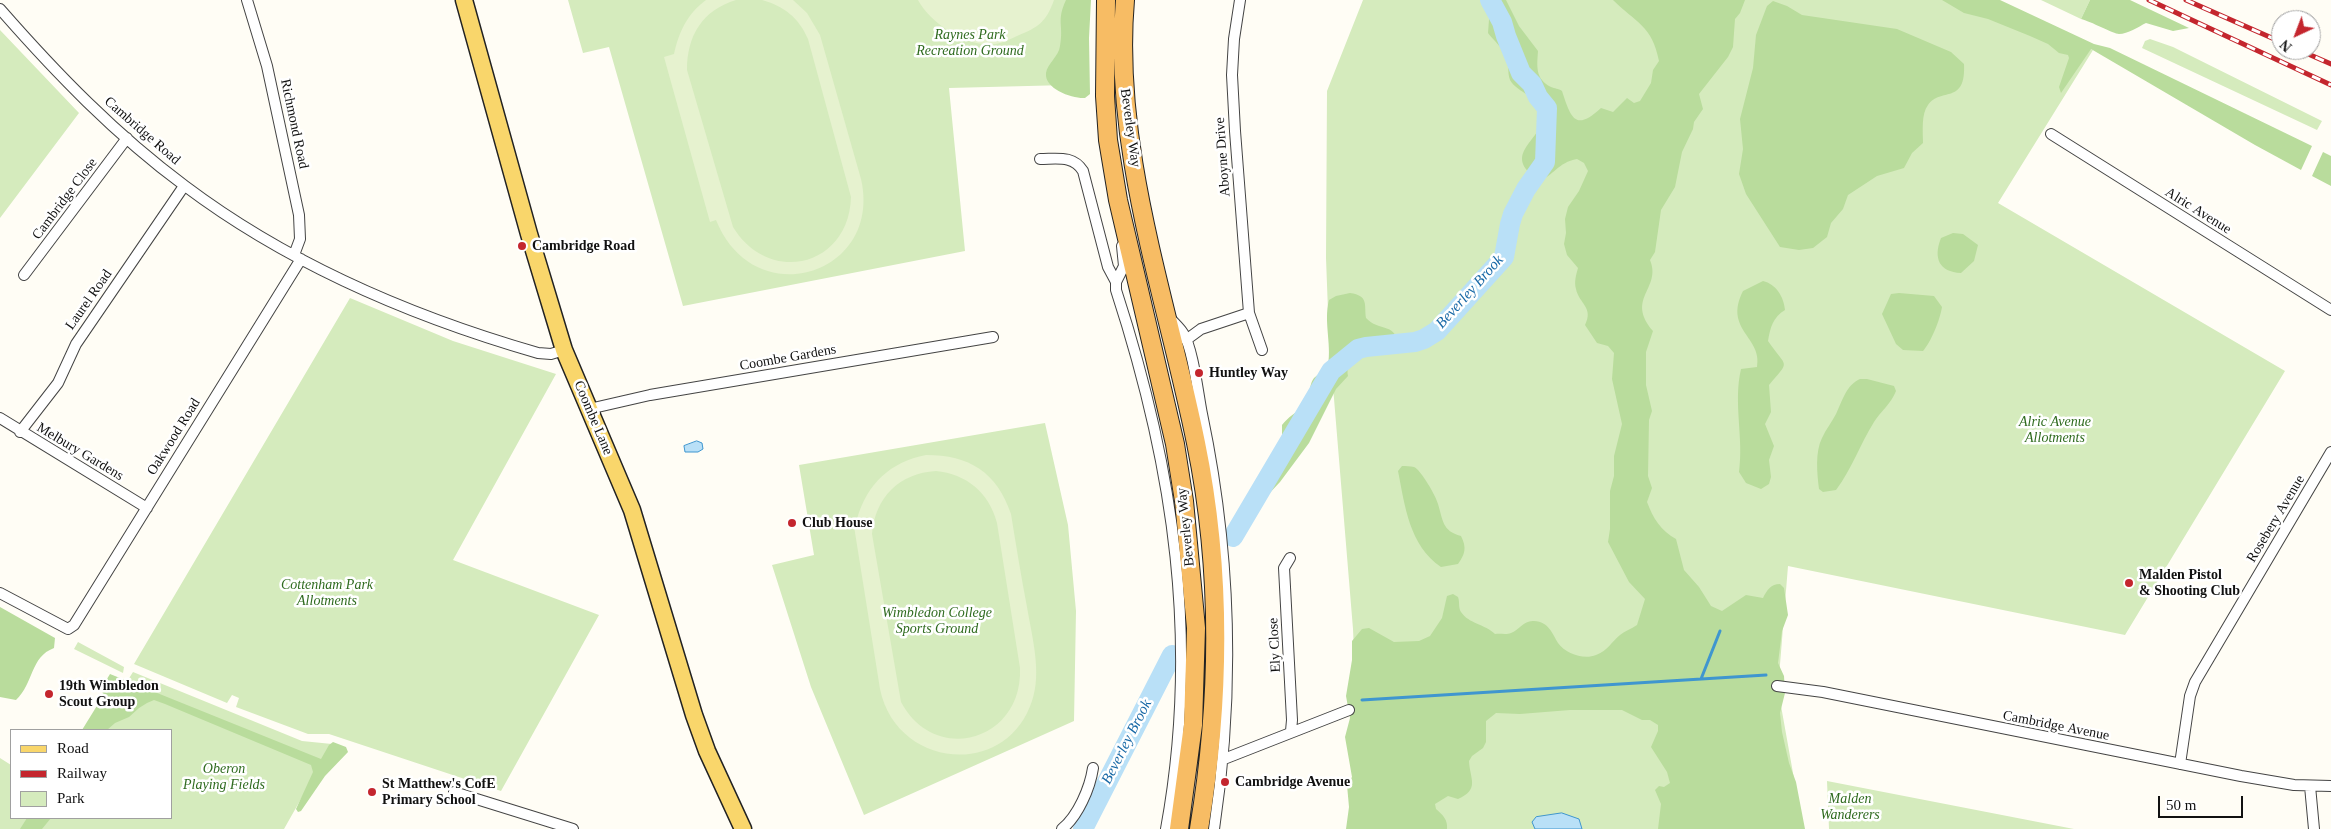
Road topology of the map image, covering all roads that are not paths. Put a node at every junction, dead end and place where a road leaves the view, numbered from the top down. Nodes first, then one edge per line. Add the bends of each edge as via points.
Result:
1 (247, 0) edge
2 (464, 0) edge
3 (1106, 0) edge
4 (1125, 0) edge
5 (1240, 0) edge
6 (0, 8) edge
7 (2051, 134) dead end
8 (127, 138) junction
9 (1040, 159) dead end
10 (184, 186) junction
11 (1124, 230) junction
12 (297, 257) junction
13 (24, 275) dead end
14 (1116, 282) junction
15 (2331, 310) edge
16 (1249, 313) junction
17 (1166, 314) junction
18 (993, 337) dead end
19 (1186, 340) junction
20 (564, 350) junction
21 (1262, 350) dead end
22 (589, 409) junction
23 (0, 418) edge
24 (20, 432) junction
25 (2331, 452) edge
26 (147, 508) junction
27 (1290, 558) dead end
28 (0, 592) edge
29 (1777, 686) dead end
30 (1349, 710) dead end
31 (1291, 731) junction
32 (1224, 758) junction
33 (2180, 764) junction
34 (1093, 768) dead end
35 (2310, 786) junction
36 (2331, 786) edge
37 (454, 792) dead end
38 (572, 829) edge
39 (743, 829) edge
40 (1062, 829) edge
41 (1166, 829) edge
42 (1179, 829) edge
43 (1200, 829) edge
44 (1214, 829) edge
45 (2314, 829) edge

1 - 12 street, Richmond Road via 267,66 299,215
2 - 20 main road, Coombe Lane
3 - 11 highway, Beverley Way via 1108,140
4 - 17 highway, Beverley Way via 1123,58 1126,106
5 - 16 street, Aboyne Drive via 1232,76
6 - 8 street, Cambridge Road via 74,89
7 - 15 street, Alric Avenue
8 - 10 street, Cambridge Road
8 - 13 street, Cambridge Close
9 - 14 street, Beverley Way via 1072,160 1083,171 1108,267
10 - 12 street, Cambridge Road
10 - 24 street, Laurel Road via 76,344 58,383
11 - 14 street, Beverley Way via 1124,266
11 - 42 highway, Beverley Way via 1175,444 1196,628 1193,725
12 - 20 street, Cambridge Road via 391,303 460,328 538,354
12 - 26 street, Oakwood Road
14 - 41 street, Beverley Way via 1150,402 1174,532 1181,691
16 - 19 street via 1201,329
16 - 21 street, Aboyne Drive
17 - 19 street
17 - 43 highway, Beverley Way via 1196,443 1206,498 1213,569 1216,637 1213,715
18 - 22 street, Coombe Gardens via 650,394
19 - 32 street via 1214,472 1227,582 1228,685
20 - 22 main road, Coombe Lane
22 - 39 main road, Coombe Lane via 632,510 681,676 707,751
23 - 24 street, Melbury Gardens
24 - 26 street, Melbury Gardens
25 - 33 street, Rosebery Avenue via 2194,682
26 - 28 street, Oakwood Road via 70,629
27 - 31 street, Ely Close via 1284,568
29 - 33 street, Cambridge Avenue via 1822,692
30 - 31 street
31 - 32 street
32 - 44 street
33 - 35 street, Cambridge Avenue
34 - 40 street via 1091,781
35 - 36 street, Cambridge Avenue
35 - 45 street
37 - 38 street

